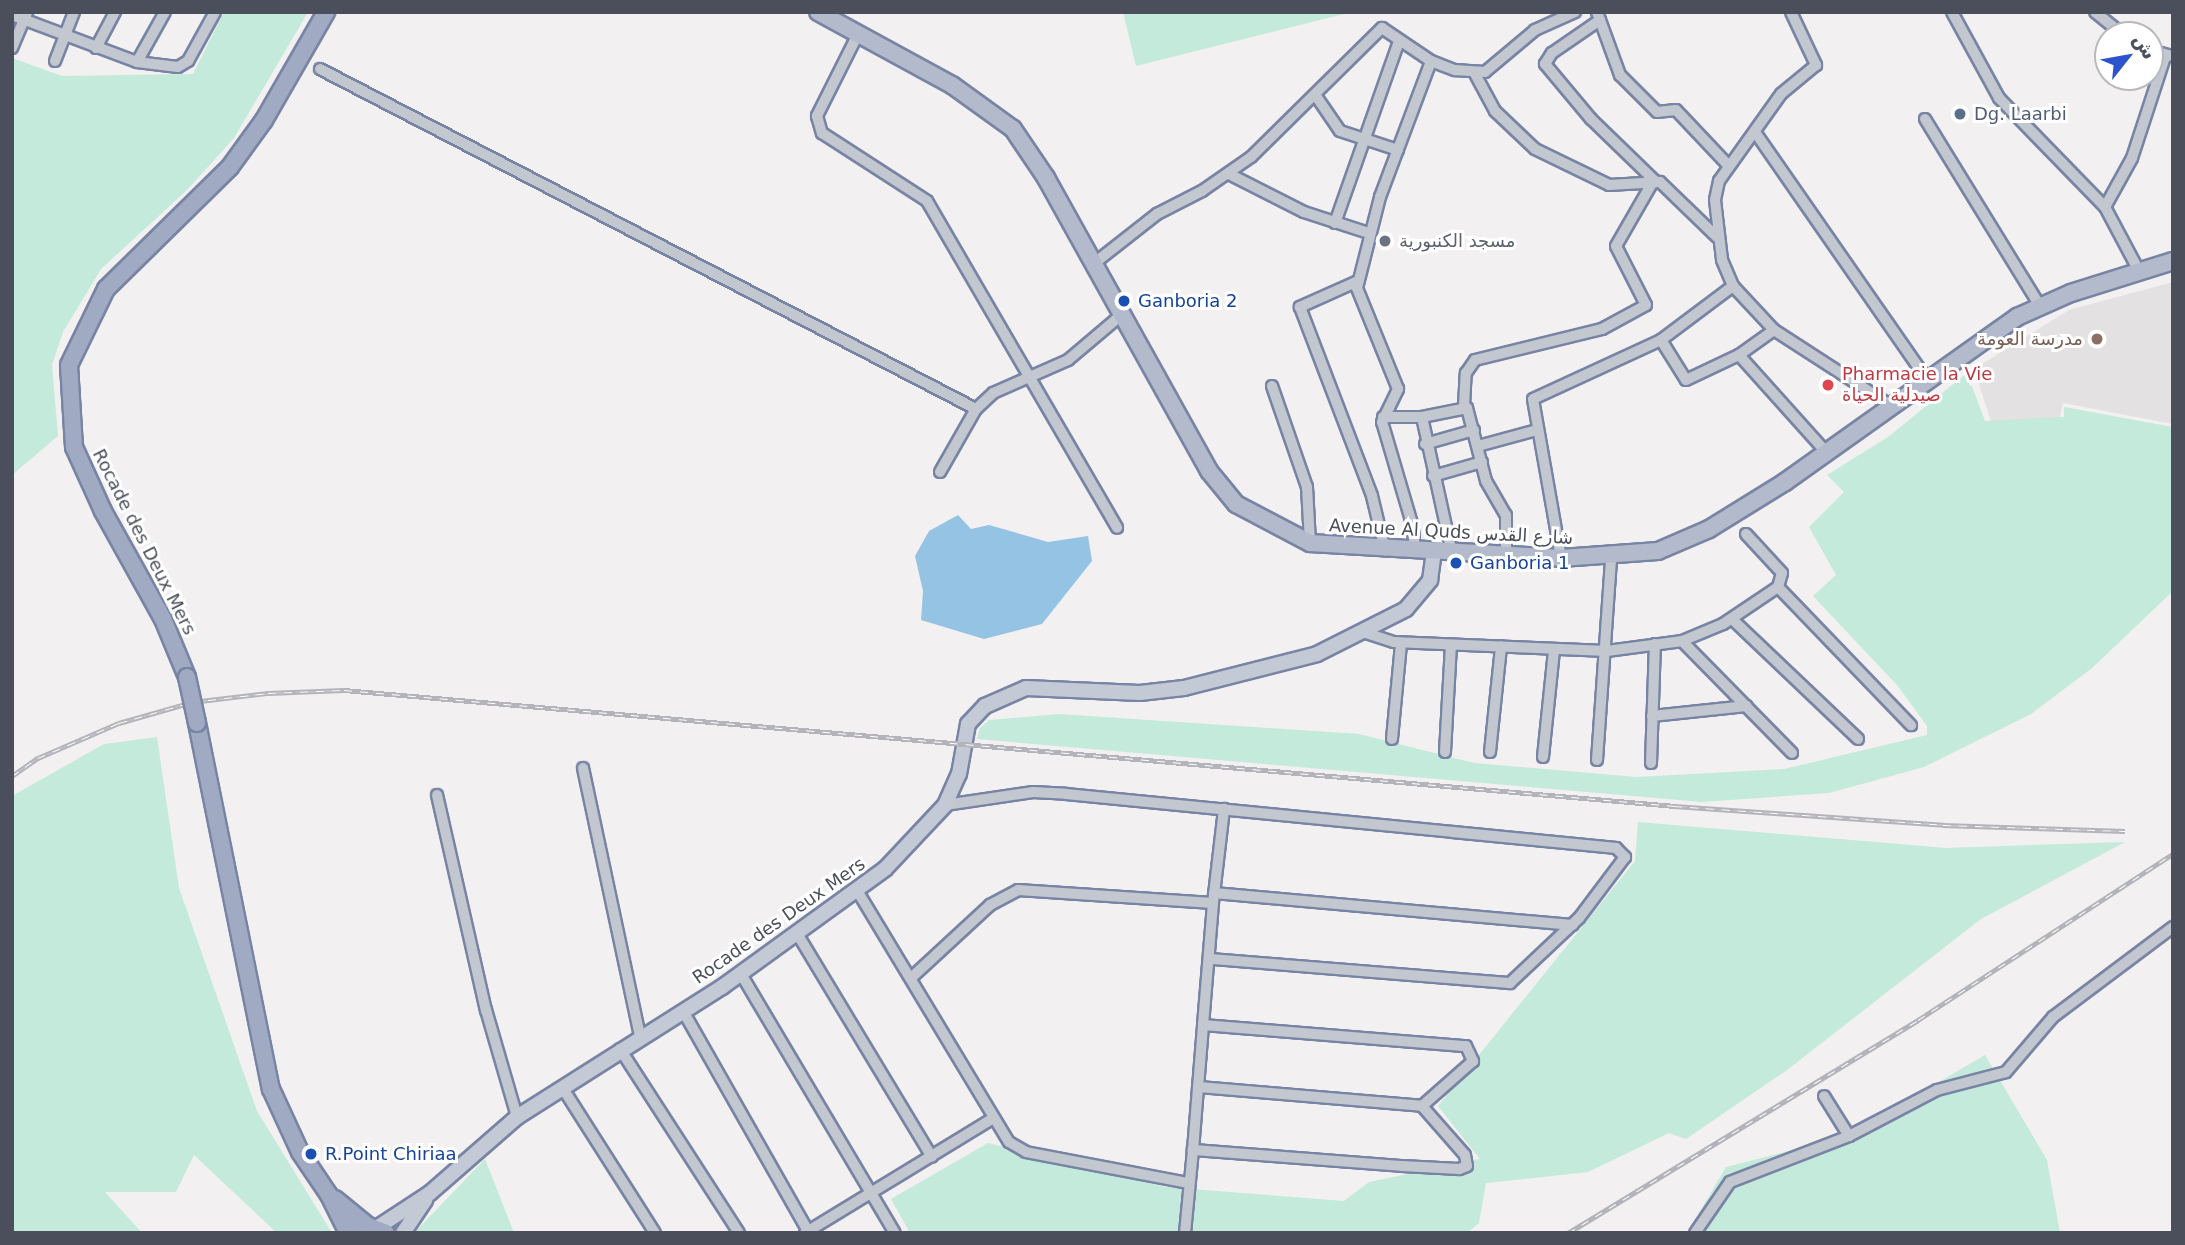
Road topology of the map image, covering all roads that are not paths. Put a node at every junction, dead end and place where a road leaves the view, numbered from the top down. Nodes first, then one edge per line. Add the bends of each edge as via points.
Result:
1 (74, 12) edge
2 (115, 12) edge
3 (165, 12) edge
4 (215, 12) edge
5 (326, 12) edge
6 (818, 12) edge
7 (1575, 12) edge
8 (1791, 12) edge
9 (1952, 12) edge
10 (12, 15) edge
11 (25, 16) edge
12 (1598, 16) edge
13 (65, 34) junction
14 (858, 34) junction
15 (1399, 41) junction
16 (12, 48) edge
17 (96, 48) junction
18 (2169, 56) edge
19 (55, 61) dead end
20 (1431, 61) junction
21 (137, 62) junction
22 (320, 69) dead end
23 (1474, 72) junction
24 (1315, 96) junction
25 (1926, 119) dead end
26 (1755, 132) junction
27 (1365, 139) junction
28 (1398, 150) junction
29 (1729, 166) junction
30 (1229, 174) junction
31 (1654, 180) junction
32 (2105, 207) junction
33 (1335, 223) junction
34 (1368, 233) junction
35 (1717, 237) junction
36 (2173, 261) edge
37 (1092, 265) junction
38 (2139, 271) junction
39 (1358, 281) junction
40 (1733, 286) junction
41 (2040, 306) junction
42 (1120, 316) junction
43 (1774, 330) junction
44 (1661, 340) junction
45 (1739, 355) junction
46 (1032, 378) junction
47 (1926, 378) junction
48 (1272, 386) dead end
49 (1890, 405) junction
50 (1464, 406) junction
51 (976, 409) junction
52 (1383, 417) junction
53 (1422, 417) junction
54 (1474, 430) junction
55 (1537, 430) junction
56 (1425, 444) junction
57 (1478, 446) junction
58 (1827, 453) junction
59 (1482, 462) junction
60 (940, 472) dead end
61 (1433, 476) junction
62 (1117, 528) dead end
63 (1746, 534) dead end
64 (1310, 543) junction
65 (1385, 550) junction
66 (1415, 552) junction
67 (1434, 553) junction
68 (1452, 554) junction
69 (1506, 555) junction
70 (1561, 558) junction
71 (1611, 558) junction
72 (1778, 587) junction
73 (1732, 618) junction
74 (1366, 633) junction
75 (1682, 641) junction
76 (1401, 643) junction
77 (1655, 644) junction
78 (1451, 645) junction
79 (1501, 647) junction
80 (1554, 650) junction
81 (1607, 650) junction
82 (1746, 706) junction
83 (1653, 716) junction
84 (1911, 725) dead end
85 (1392, 739) dead end
86 (1858, 739) dead end
87 (1445, 752) dead end
88 (1490, 752) dead end
89 (1792, 753) dead end
90 (1543, 757) dead end
91 (1597, 760) dead end
92 (1651, 763) dead end
93 (583, 768) dead end
94 (437, 795) dead end
95 (945, 805) junction
96 (1224, 808) junction
97 (858, 892) junction
98 (1214, 898) junction
99 (1573, 925) junction
100 (2173, 927) edge
101 (799, 935) junction
102 (1209, 959) junction
103 (741, 974) junction
104 (911, 978) junction
105 (682, 1011) junction
106 (1203, 1025) junction
107 (640, 1036) junction
108 (620, 1049) junction
109 (562, 1087) junction
110 (1199, 1087) junction
111 (1824, 1096) dead end
112 (1422, 1107) junction
113 (517, 1117) junction
114 (992, 1119) junction
115 (1849, 1136) junction
116 (1193, 1150) junction
117 (932, 1157) junction
118 (1189, 1183) junction
119 (430, 1193) junction
120 (870, 1194) junction
121 (329, 1195) junction
122 (371, 1230) edge
123 (807, 1232) edge
124 (348, 1233) edge
125 (403, 1233) edge
126 (654, 1233) edge
127 (739, 1233) edge
128 (895, 1233) edge
129 (1185, 1233) edge
130 (1695, 1233) edge

1 - 13 street
2 - 17 street
3 - 21 street
4 - 21 street via 185,65
5 - 121 highway, Rocade des Deux Mers, bridge via 264,120 230,167 106,289 69,365 74,447 103,511 163,619 187,677 271,1090 300,1152
6 - 14 main road, Avenue Al Quds شارع القدس
7 - 23 street via 1535,30 1494,68
8 - 26 street via 1816,65 1781,94
9 - 32 street via 2004,104
10 - 11 street
11 - 13 street
11 - 16 street
12 - 29 street via 1620,75 1657,112 1676,110
12 - 31 street via 1546,59 1545,67 1591,120
13 - 17 street
13 - 19 street
14 - 37 main road, Avenue Al Quds شارع القدس via 999,115 1039,166
14 - 46 street via 817,116 822,133 927,201
15 - 20 street
15 - 24 street via 1381,29
15 - 27 street
17 - 21 street
18 - 32 street via 2132,158
20 - 23 street
20 - 28 street
22 - 51 street
23 - 31 street via 1495,111 1535,149 1599,182 1616,186
24 - 27 street via 1340,131
24 - 30 street
25 - 41 street
26 - 29 street
26 - 47 street
27 - 28 street
27 - 33 street
28 - 34 street
29 - 35 street via 1716,189
30 - 33 street
30 - 37 street via 1157,214
31 - 35 street
31 - 50 street via 1616,246 1645,307 1602,330 1475,360 1466,373
32 - 38 street
33 - 34 street
34 - 39 street
35 - 40 street
36 - 38 main road, Avenue Al Quds شارع القدس
37 - 42 main road, Avenue Al Quds شارع القدس
38 - 41 main road, Avenue Al Quds شارع القدس
39 - 52 street via 1358,292 1398,392
39 - 65 street via 1300,307 1372,496
40 - 43 street
40 - 44 street
41 - 47 main road, Avenue Al Quds شارع القدس
42 - 46 street via 1068,360
42 - 64 main road, Avenue Al Quds شارع القدس via 1218,483 1237,504
43 - 45 street
43 - 49 street via 1858,380
44 - 45 street via 1686,380
44 - 55 street via 1534,398
45 - 58 street
46 - 51 street via 993,393
46 - 62 street
47 - 49 main road, Avenue Al Quds شارع القدس
48 - 64 street via 1307,487
49 - 58 main road, Avenue Al Quds شارع القدس
50 - 53 street
50 - 54 street
51 - 60 street
52 - 53 street
52 - 66 street via 1413,527
53 - 56 street
54 - 56 street
54 - 57 street
55 - 57 street
55 - 70 street
56 - 61 street
57 - 59 street
58 - 71 main road, Avenue Al Quds شارع القدس via 1701,533 1658,551
59 - 61 street
59 - 69 street via 1486,481 1506,515
61 - 68 street
63 - 72 street via 1782,573
64 - 65 main road, Avenue Al Quds شارع القدس
65 - 66 main road, Avenue Al Quds شارع القدس
66 - 67 main road, Avenue Al Quds شارع القدس
67 - 68 main road, Avenue Al Quds شارع القدس
67 - 74 main road, Rocade des Deux Mers via 1426,588 1395,617
68 - 69 main road, Avenue Al Quds شارع القدس
69 - 70 main road, Avenue Al Quds شارع القدس
70 - 71 main road, Avenue Al Quds شارع القدس
71 - 81 street
72 - 73 street
72 - 84 street
73 - 75 street
73 - 86 street
74 - 76 street
74 - 95 main road, Rocade des Deux Mers via 1294,662 1184,688 1129,692 1048,686 1005,694 971,718 959,774
75 - 77 street
75 - 82 street
76 - 78 street
76 - 85 street
77 - 81 street
77 - 83 street
78 - 79 street
78 - 87 street
79 - 80 street
79 - 88 street
80 - 81 street
80 - 90 street
81 - 91 street
82 - 83 street
82 - 89 street
83 - 92 street
93 - 107 street
94 - 113 street via 486,1010
95 - 96 street via 1033,792
95 - 97 main road, Rocade des Deux Mers via 932,824
96 - 98 street
96 - 99 street via 1616,848 1625,857 1623,864
97 - 101 main road, Rocade des Deux Mers
97 - 104 street
98 - 99 street
98 - 102 street
98 - 104 street via 1018,890 990,905
99 - 102 street via 1510,983
100 - 115 street via 2070,1002 2029,1041 2006,1072 1937,1090
101 - 103 main road, Rocade des Deux Mers
101 - 117 street
102 - 106 street
103 - 105 main road, Rocade des Deux Mers
103 - 120 street
104 - 114 street
105 - 107 main road, Rocade des Deux Mers
105 - 123 street
106 - 110 street
106 - 112 street via 1460,1044 1470,1049 1473,1061
107 - 108 main road, Rocade des Deux Mers
108 - 109 main road, Rocade des Deux Mers
108 - 127 street
109 - 113 main road, Rocade des Deux Mers
109 - 126 street
110 - 112 street
110 - 116 street
111 - 115 street
112 - 116 street via 1465,1155 1464,1168
113 - 119 main road, Rocade des Deux Mers
114 - 117 street
114 - 118 street via 1009,1142 1026,1152
115 - 130 street via 1730,1182
116 - 118 street
117 - 120 street
118 - 129 street
119 - 122 main road, Rocade des Deux Mers
119 - 125 main road, Rocade des Deux Mers
120 - 123 street
120 - 128 street
121 - 122 highway, Rocade des Deux Mers
121 - 124 highway, Rocade des Deux Mers

